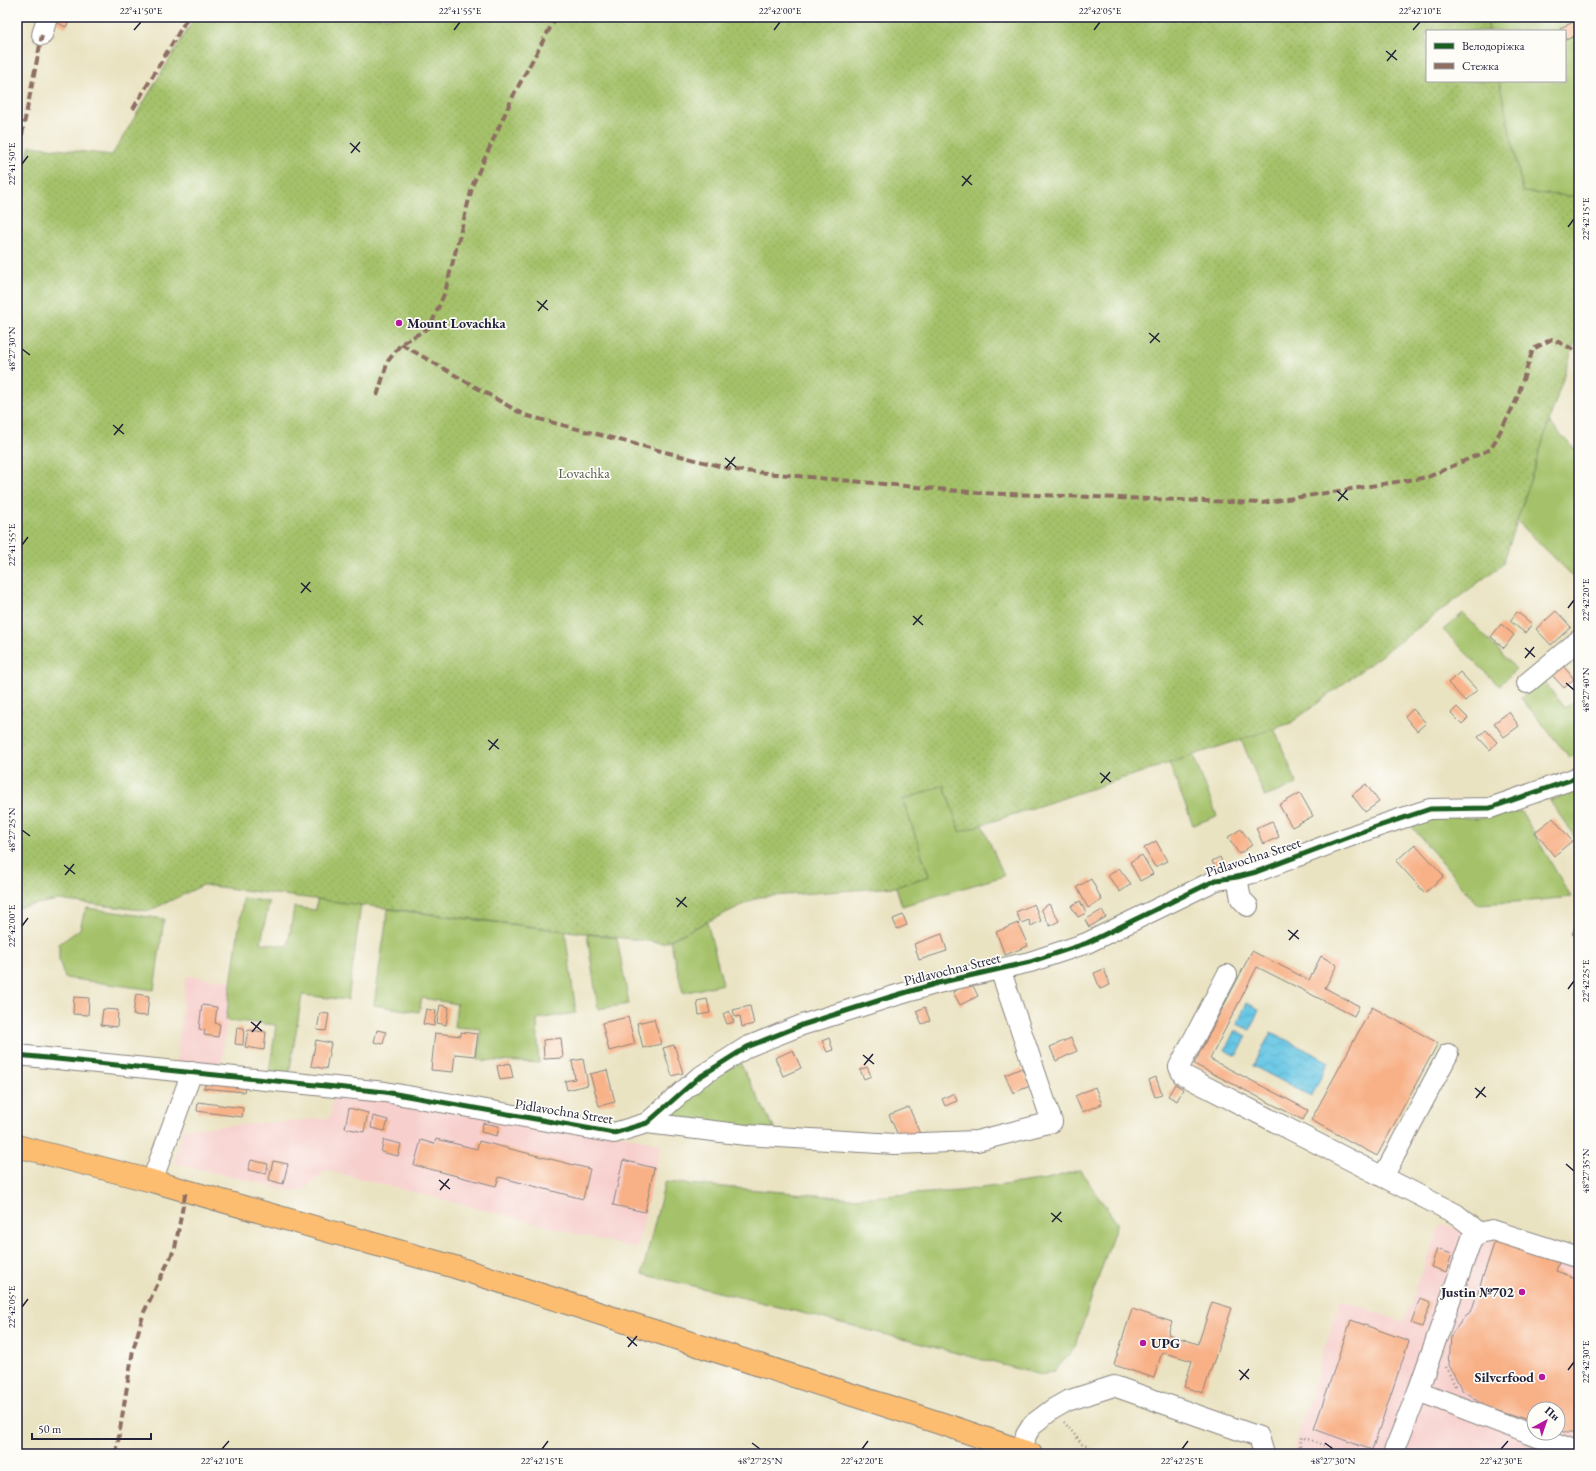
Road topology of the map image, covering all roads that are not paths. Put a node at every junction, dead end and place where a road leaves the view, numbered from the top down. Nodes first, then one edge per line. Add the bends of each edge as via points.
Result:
1 (1579, 640) edge
2 (1527, 683) dead end
3 (1579, 777) edge
4 (1237, 877) junction
5 (1248, 906) dead end
6 (1000, 969) junction
7 (1227, 975) dead end
8 (1448, 1054) dead end
9 (17, 1055) edge
10 (192, 1072) junction
11 (647, 1123) junction
12 (17, 1146) edge
13 (1383, 1177) junction
14 (152, 1181) junction
15 (1480, 1233) junction
16 (1579, 1258) edge
17 (1418, 1391) junction
18 (1027, 1453) edge
19 (1579, 1453) edge
20 (1264, 1454) edge
21 (1393, 1454) edge

1 - 2 street
3 - 4 street, Pidlavochna Street via 1490,808 1430,809
4 - 5 street via 1241,899
4 - 6 street, Pidlavochna Street via 1216,880 1087,943
6 - 11 street, Pidlavochna Street via 887,998 802,1025 747,1047 698,1078
6 - 11 street, Pidlavochna Street via 1052,1122 977,1141 895,1144 746,1135
7 - 13 street via 1179,1067 1183,1075
8 - 13 street
9 - 10 street, Pidlavochna Street
10 - 11 street, Pidlavochna Street via 385,1092 614,1133
10 - 14 street
12 - 14 highway
13 - 15 street via 1456,1214
14 - 18 highway via 456,1267
15 - 16 street via 1492,1230
15 - 17 street via 1472,1238
17 - 19 street
17 - 21 street
18 - 20 street via 1026,1434 1033,1424 1067,1401 1114,1386 1259,1437

